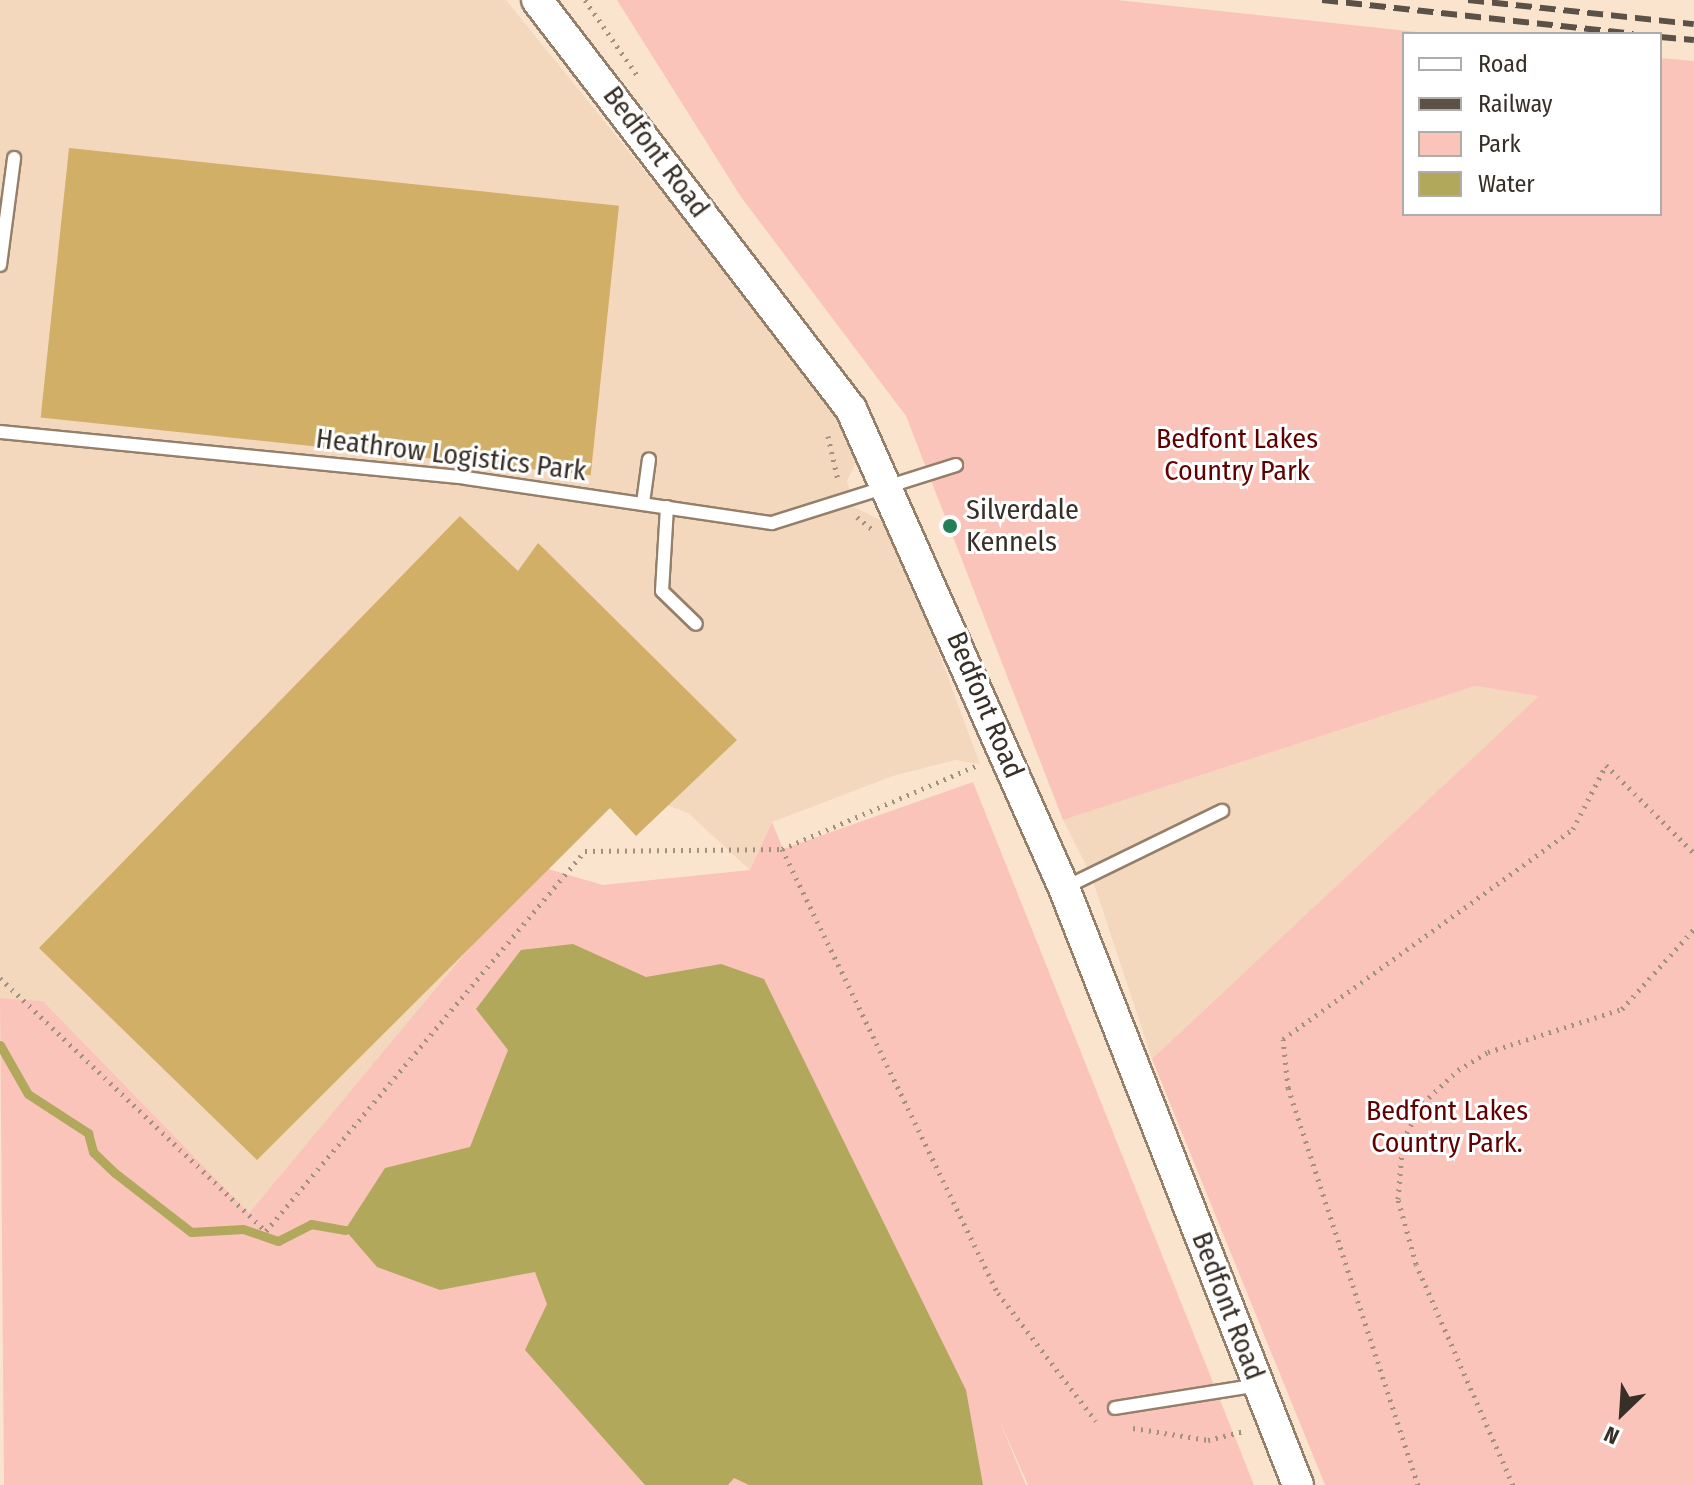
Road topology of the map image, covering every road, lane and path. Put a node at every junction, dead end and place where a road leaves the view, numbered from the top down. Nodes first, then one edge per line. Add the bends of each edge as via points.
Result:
1 (537, 0) edge
2 (14, 158) dead end
3 (0, 265) edge
4 (0, 432) edge
5 (649, 459) dead end
6 (956, 465) dead end
7 (889, 487) junction
8 (643, 503) junction
9 (667, 507) junction
10 (696, 624) dead end
11 (980, 764) dead end
12 (1222, 811) dead end
13 (782, 849) junction
14 (1694, 853) edge
15 (1064, 888) junction
16 (1694, 929) edge
17 (0, 978) edge
18 (1259, 1385) junction
19 (1115, 1408) dead end
20 (1111, 1425) dead end
21 (1125, 1427) dead end
22 (1249, 1430) dead end
23 (1298, 1485) edge
24 (1418, 1485) edge
25 (1513, 1485) edge

1 - 7 street, Bedfont Road via 851,409
2 - 3 lane
4 - 8 lane, Heathrow Logistics Park via 466,478
5 - 8 lane
6 - 7 lane, Heathrow Logistics Park
7 - 9 lane, Heathrow Logistics Park via 772,523
7 - 15 street, Bedfont Road
8 - 9 lane, Heathrow Logistics Park
9 - 10 lane via 662,591
11 - 13 path
12 - 15 lane
13 - 17 path via 585,851 266,1231
13 - 20 path via 998,1293 1097,1422
14 - 24 path via 1606,765 1573,829 1283,1039 1288,1088
15 - 18 street, Bedfont Road
16 - 25 path via 1622,1009 1488,1052 1458,1070 1423,1103 1403,1140 1398,1199 1416,1264
18 - 19 lane
18 - 23 street, Bedfont Road
21 - 22 path via 1208,1440

